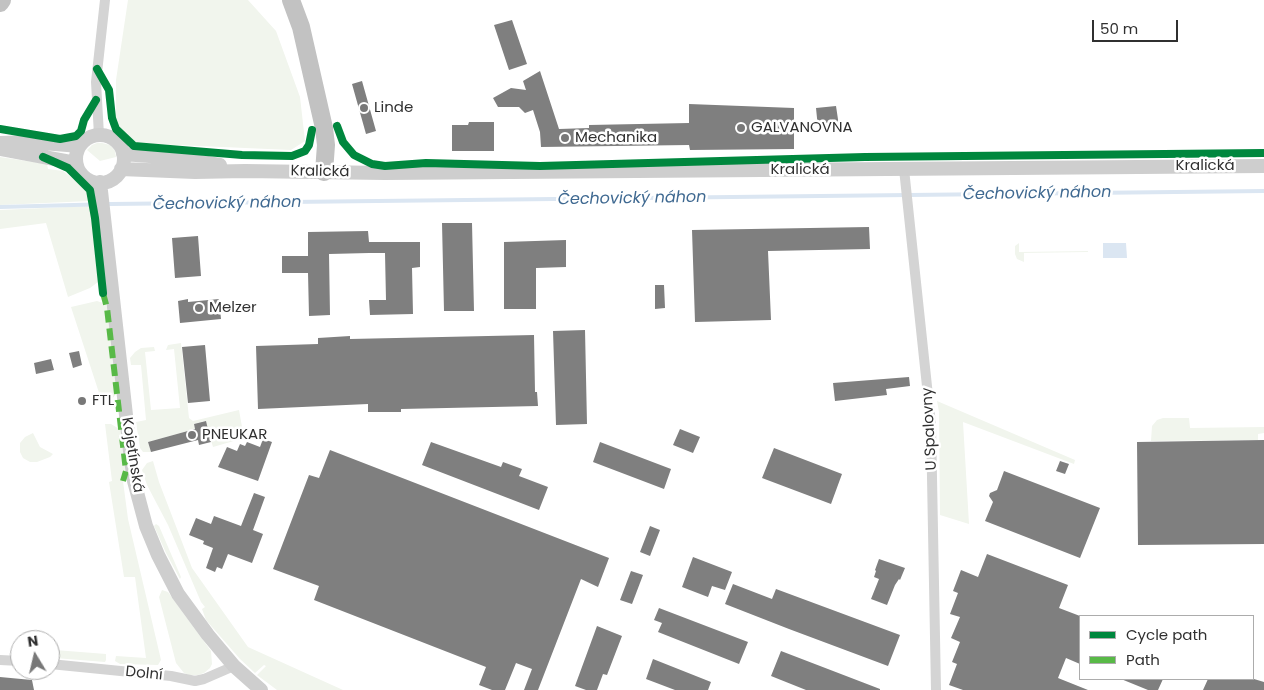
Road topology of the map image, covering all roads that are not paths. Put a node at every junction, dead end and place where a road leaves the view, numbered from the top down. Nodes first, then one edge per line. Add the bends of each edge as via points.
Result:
1 (105, 0) edge
2 (291, 0) edge
3 (99, 135) junction
4 (0, 143) edge
5 (80, 146) junction
6 (0, 149) edge
7 (123, 154) junction
8 (76, 164) junction
9 (1264, 166) edge
10 (121, 168) junction
11 (904, 169) junction
12 (245, 171) junction
13 (324, 172) junction
14 (100, 186) junction
15 (60, 665) edge
16 (234, 666) junction
17 (262, 690) edge
18 (936, 690) edge

1 - 3 street via 96,82
2 - 13 highway via 301,28 324,128
3 - 5 main road via 88,138
3 - 7 main road via 114,140
4 - 5 main road
5 - 8 main road
6 - 8 main road
7 - 10 main road
7 - 12 main road, Kralická via 176,158
8 - 14 main road via 84,176
9 - 11 main road, Kralická
10 - 12 main road, Kralická
10 - 14 main road
11 - 13 main road, Kralická
11 - 18 street, U Spalovny via 931,424
12 - 13 main road, Kralická
14 - 16 main road, Kojetínská via 131,460 141,510 158,555 178,594
15 - 16 street, Dolní via 196,681
16 - 17 main road, Kojetínská

